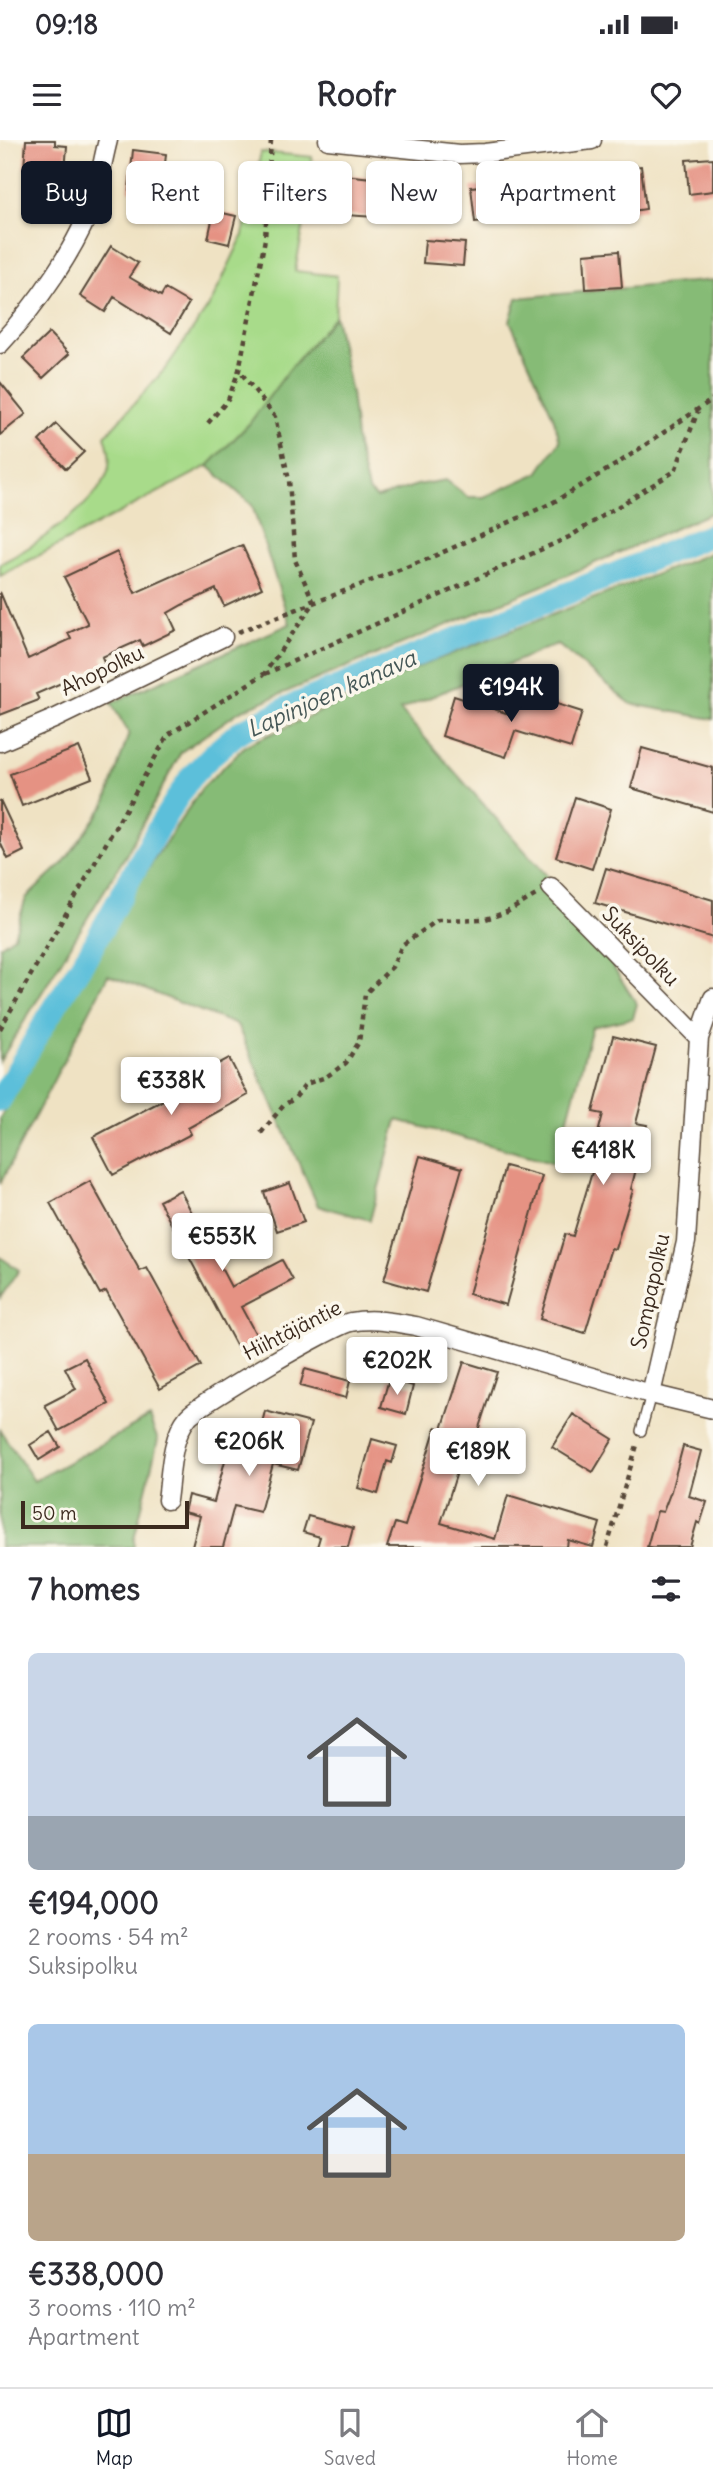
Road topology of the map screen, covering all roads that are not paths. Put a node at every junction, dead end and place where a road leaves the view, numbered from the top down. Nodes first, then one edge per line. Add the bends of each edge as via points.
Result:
1 (108, 140) edge
2 (328, 140) edge
3 (592, 140) edge
4 (414, 145) edge
5 (0, 344) edge
6 (223, 637) road end
7 (0, 742) edge
8 (551, 887) road end
9 (713, 998) edge
10 (699, 1038) junction
11 (651, 1394) junction
12 (713, 1409) edge
13 (641, 1431) road end
14 (167, 1500) dead end

1 - 5 street via 86,219 60,267
2 - 4 street
3 - 4 street via 459,154
6 - 7 street, Ahopolku
8 - 10 street, Suksipolku
9 - 10 street, Sompapolku
10 - 11 street, Sompapolku via 686,1242
11 - 12 street, Hiihtäjäntie
11 - 13 lane, Sompapolku
11 - 14 street, Hiihtäjäntie via 416,1326 382,1320 348,1322 235,1384 189,1416 176,1440

